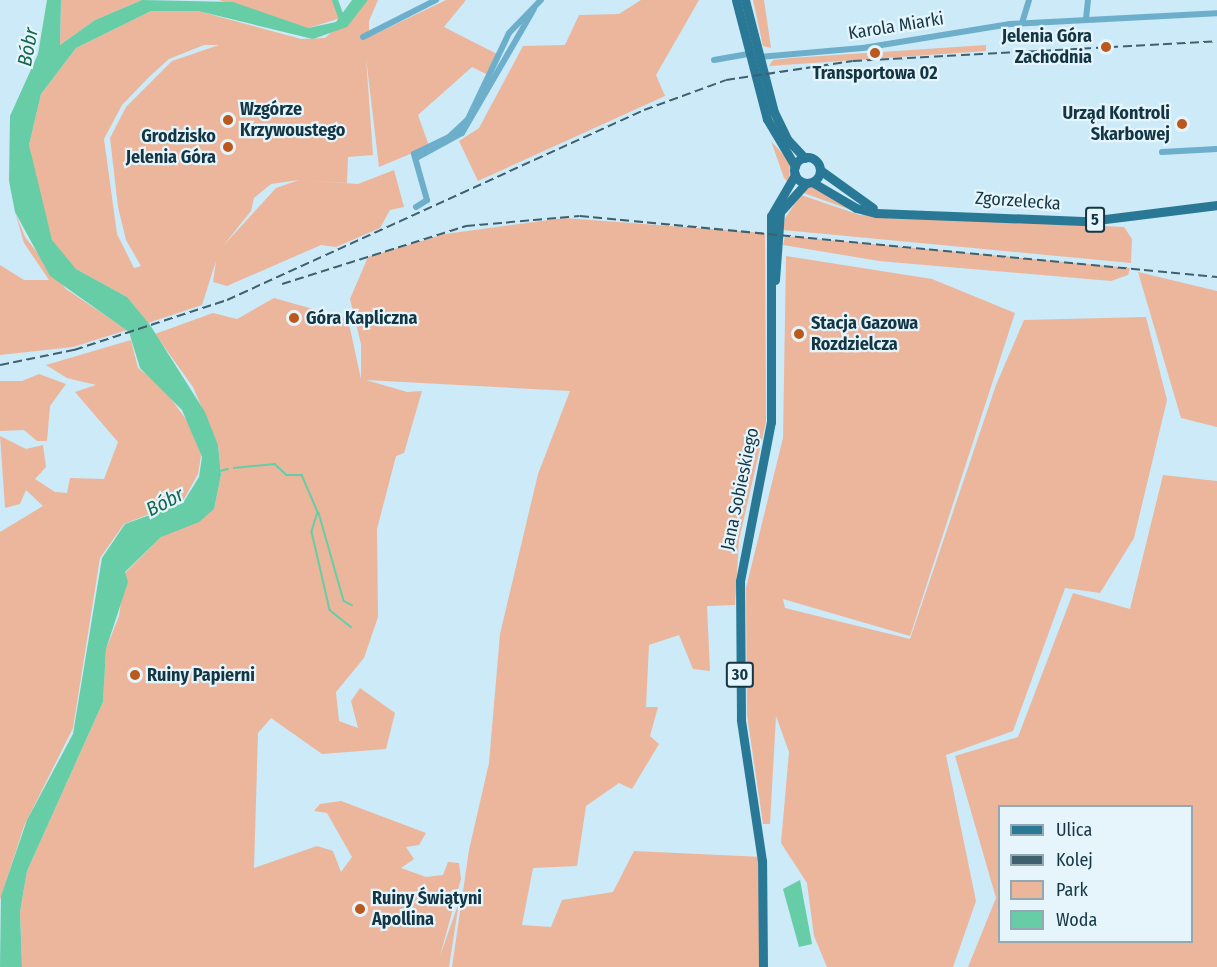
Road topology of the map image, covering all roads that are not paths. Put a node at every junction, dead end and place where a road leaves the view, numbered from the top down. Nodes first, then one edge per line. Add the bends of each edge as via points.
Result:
1 (436, 0) edge
2 (736, 0) edge
3 (745, 0) edge
4 (1029, 0) edge
5 (1088, 0) edge
6 (539, 2) edge
7 (1217, 13) edge
8 (1086, 19) junction
9 (1022, 23) junction
10 (363, 37) dead end
11 (754, 56) junction
12 (714, 60) dead end
13 (1217, 149) edge
14 (1162, 152) dead end
15 (806, 158) junction
16 (795, 170) junction
17 (820, 170) junction
18 (809, 182) junction
19 (1217, 205) edge
20 (416, 207) dead end
21 (887, 211) junction
22 (772, 303) junction
23 (763, 967) edge

1 - 10 street
2 - 11 main road, 5
3 - 11 main road, 5
4 - 9 street
5 - 8 street
6 - 20 street via 462,134 415,158 427,200
7 - 8 street, Karola Miarki
8 - 9 street, Karola Miarki
9 - 11 street, Karola Miarki via 863,48
11 - 12 street, Karola Miarki
11 - 15 main road, 5 via 780,125
11 - 16 main road, 5 via 754,76 774,134
13 - 14 street
15 - 16 main road
15 - 17 main road, 5
16 - 18 main road, 5
16 - 22 main road, Jana Sobieskiego / 30 via 771,216
17 - 18 main road, Jana Sobieskiego
17 - 21 main road, Zgorzelecka / 5 via 860,203
18 - 21 main road, Zgorzelecka / 5 via 856,208
18 - 22 main road, Jana Sobieskiego / 30 via 780,214
19 - 21 main road, Zgorzelecka / 5 via 1152,217 1066,221
22 - 23 main road, Jana Sobieskiego / 30 via 771,430 744,541 740,606 742,734 763,870

